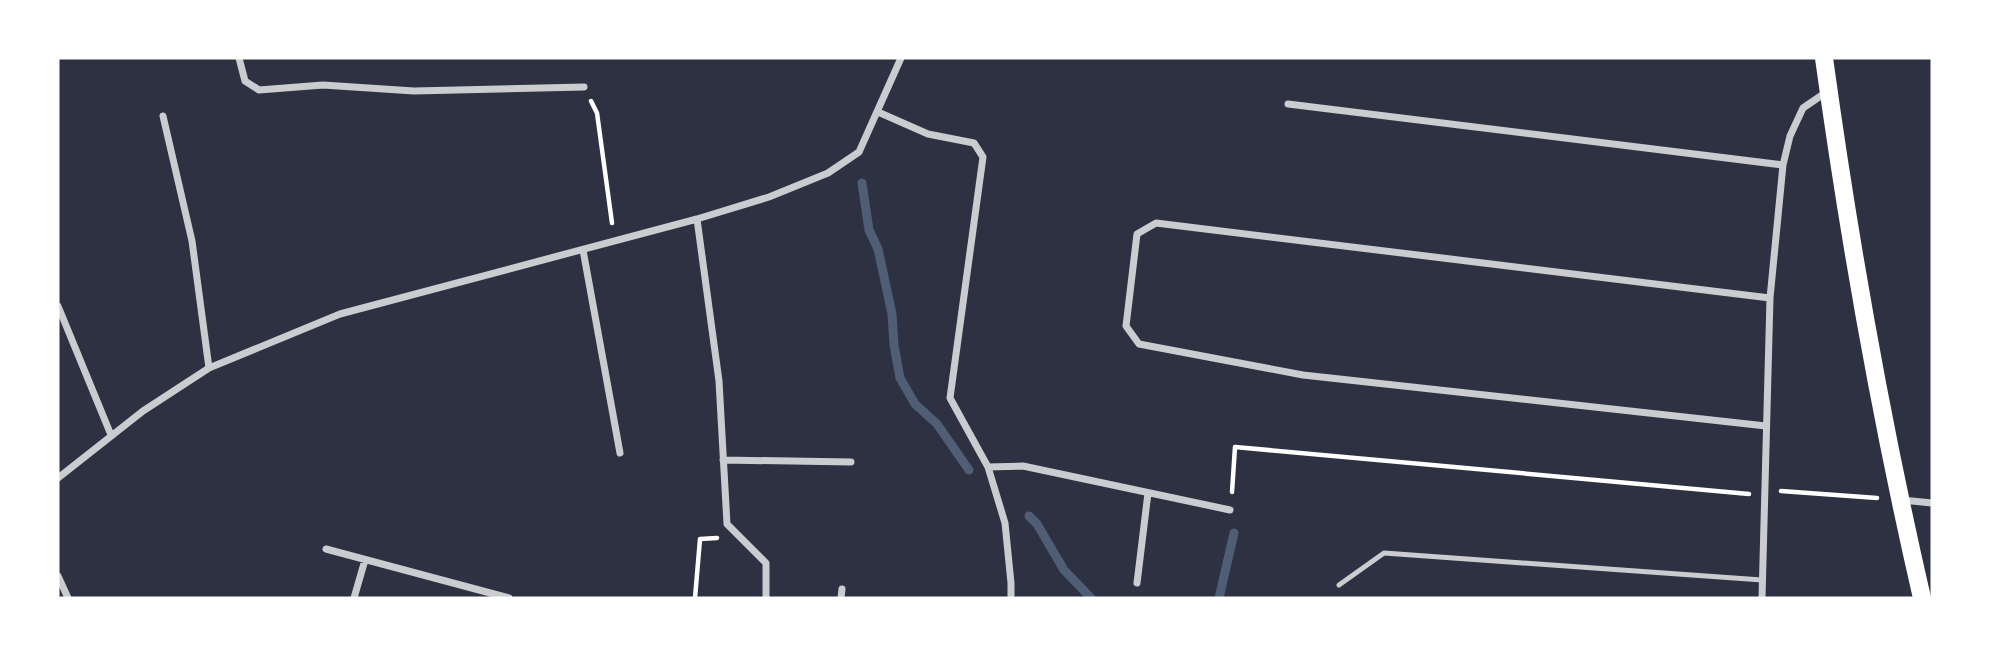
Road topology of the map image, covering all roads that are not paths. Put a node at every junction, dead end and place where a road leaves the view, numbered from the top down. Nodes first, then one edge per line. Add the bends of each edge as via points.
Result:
1 (239, 58) edge
2 (901, 58) edge
3 (1825, 58) edge
4 (584, 87) road end
5 (1829, 90) junction
6 (1288, 104) dead end
7 (878, 112) junction
8 (163, 116) dead end
9 (1783, 165) junction
10 (697, 219) junction
11 (583, 250) junction
12 (1770, 298) junction
13 (58, 306) edge
14 (209, 368) junction
15 (1766, 426) junction
16 (111, 435) junction
17 (620, 453) dead end
18 (723, 460) junction
19 (851, 462) dead end
20 (988, 467) junction
21 (58, 478) edge
22 (1148, 494) junction
23 (1899, 500) junction
24 (1932, 503) edge
25 (1230, 510) road end
26 (327, 550) dead end
27 (365, 560) junction
28 (58, 576) edge
29 (1762, 580) junction
30 (1138, 583) dead end
31 (1339, 585) dead end
32 (842, 589) dead end
33 (68, 598) edge
34 (354, 598) edge
35 (509, 598) edge
36 (766, 598) edge
37 (841, 598) edge
38 (1011, 598) edge
39 (1762, 598) edge
40 (1922, 598) edge

1 - 4 street via 245,80 259,89 323,85 414,91
2 - 7 street
3 - 5 main road
5 - 9 street via 1803,108
5 - 23 main road
6 - 9 street
7 - 10 street via 859,152 828,173
7 - 20 street via 928,134 974,143 983,156 950,398
8 - 14 street via 192,241
9 - 12 street
10 - 11 street
10 - 18 street via 719,381
11 - 14 street via 340,314
11 - 17 street
12 - 15 street
12 - 15 street via 1156,223 1137,234 1126,326 1139,344 1303,375
13 - 16 street
14 - 16 street
15 - 29 street
16 - 21 street
18 - 19 street
18 - 36 street via 727,524 766,563
20 - 22 street via 1023,466
20 - 38 street via 1004,523
22 - 25 street
22 - 30 street
23 - 24 street
23 - 40 main road
26 - 27 street
27 - 34 street
27 - 35 street
28 - 33 street
29 - 31 lane via 1384,553
29 - 39 street
32 - 37 street

